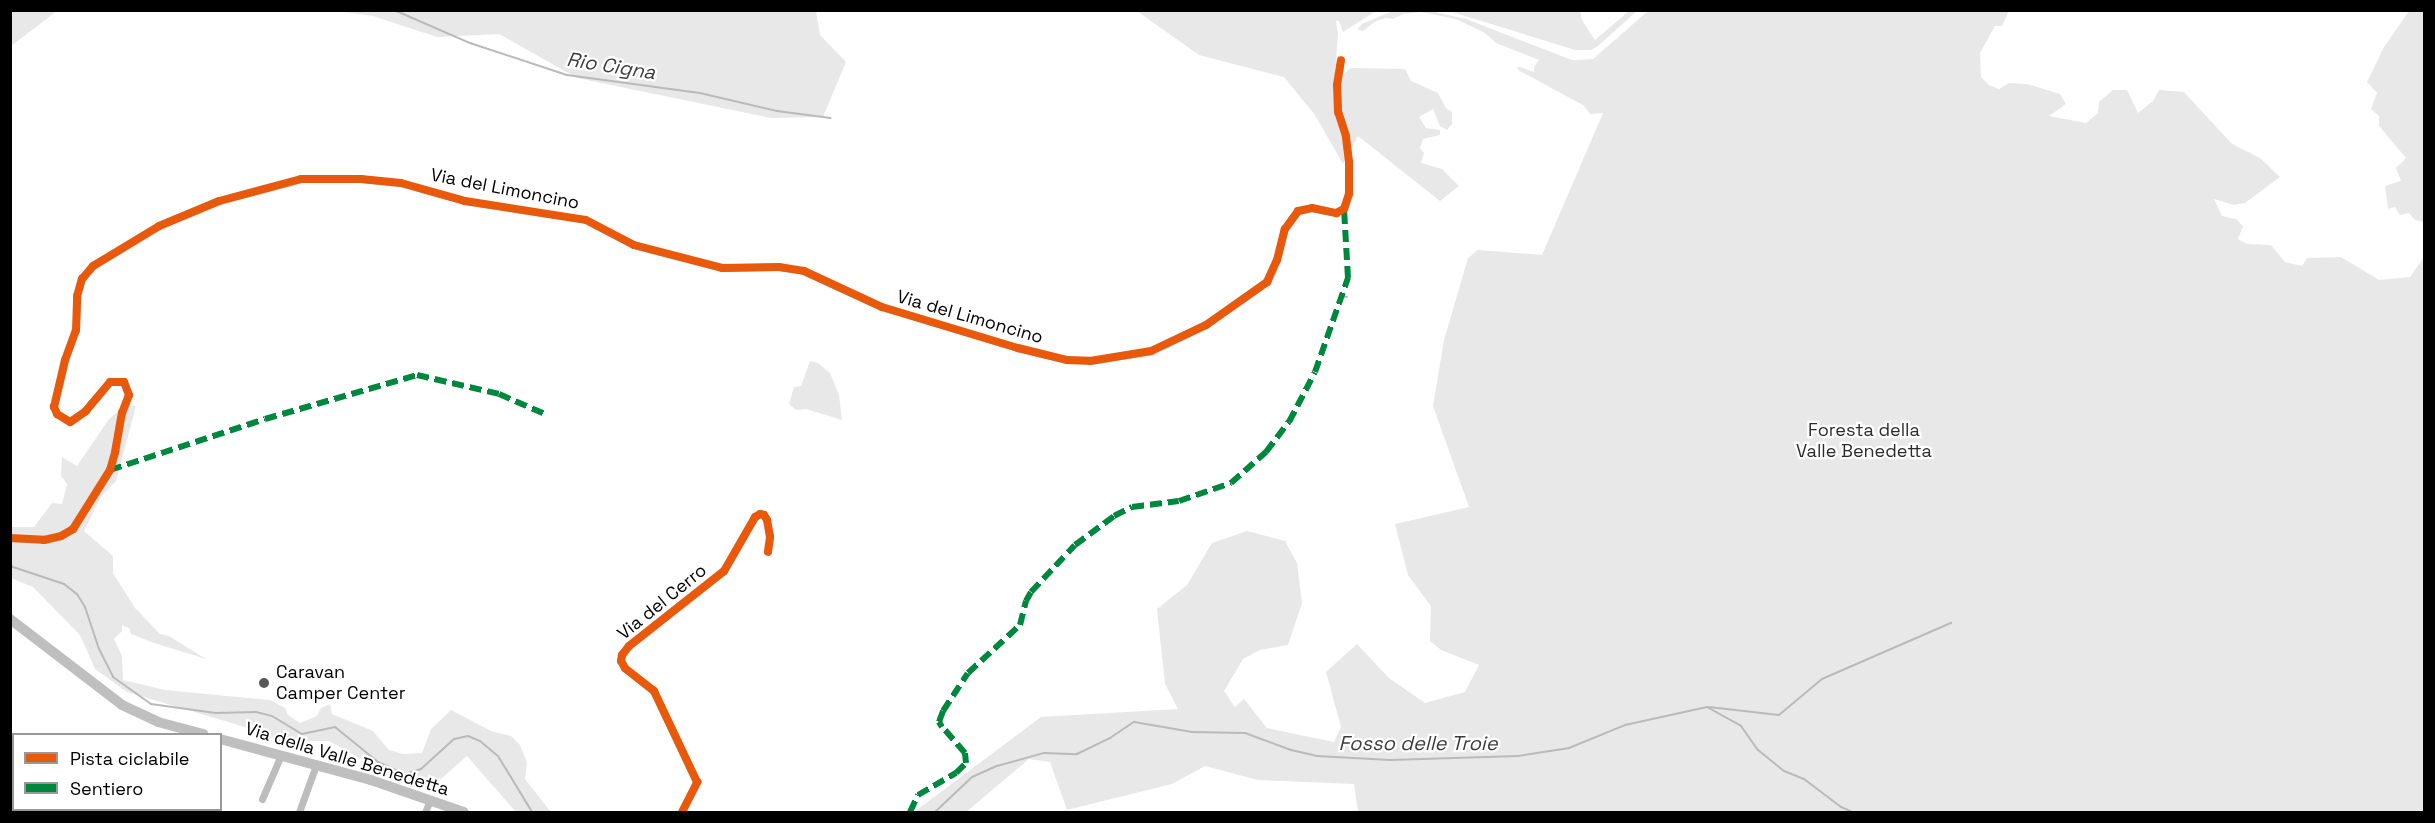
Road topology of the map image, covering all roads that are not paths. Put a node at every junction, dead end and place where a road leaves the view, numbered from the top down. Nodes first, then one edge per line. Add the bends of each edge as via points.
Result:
1 (1341, 60) dead end
2 (10, 538) edge
3 (768, 552) dead end
4 (10, 619) edge
5 (196, 733) edge
6 (222, 740) edge
7 (281, 755) junction
8 (316, 765) junction
9 (262, 799) dead end
10 (430, 800) junction
11 (299, 813) edge
12 (425, 813) edge
13 (464, 813) edge
14 (682, 813) edge

1 - 2 street, Via del Limoncino via 1338,112 1349,162 1349,194 1344,209 1336,213 1312,208 1298,211 1285,229 1267,282 1206,325 1151,351 1090,361 1067,360 1018,348 882,307 804,272 779,267 722,268 634,245 586,220 465,201 400,183 301,179 182,215 93,266 82,279 76,330 54,407 70,423 86,411 110,382 124,382 129,395 110,470 73,529 61,537 44,540
3 - 14 street, Via del Cerro via 767,520 760,514 724,571 622,655 625,668 654,691 697,782
4 - 5 main road via 122,705 158,722
6 - 7 main road, Via della Valle Benedetta
7 - 8 main road, Via della Valle Benedetta
7 - 9 street
8 - 10 main road, Via della Valle Benedetta
8 - 11 street
10 - 12 street
10 - 13 main road, Via della Valle Benedetta

